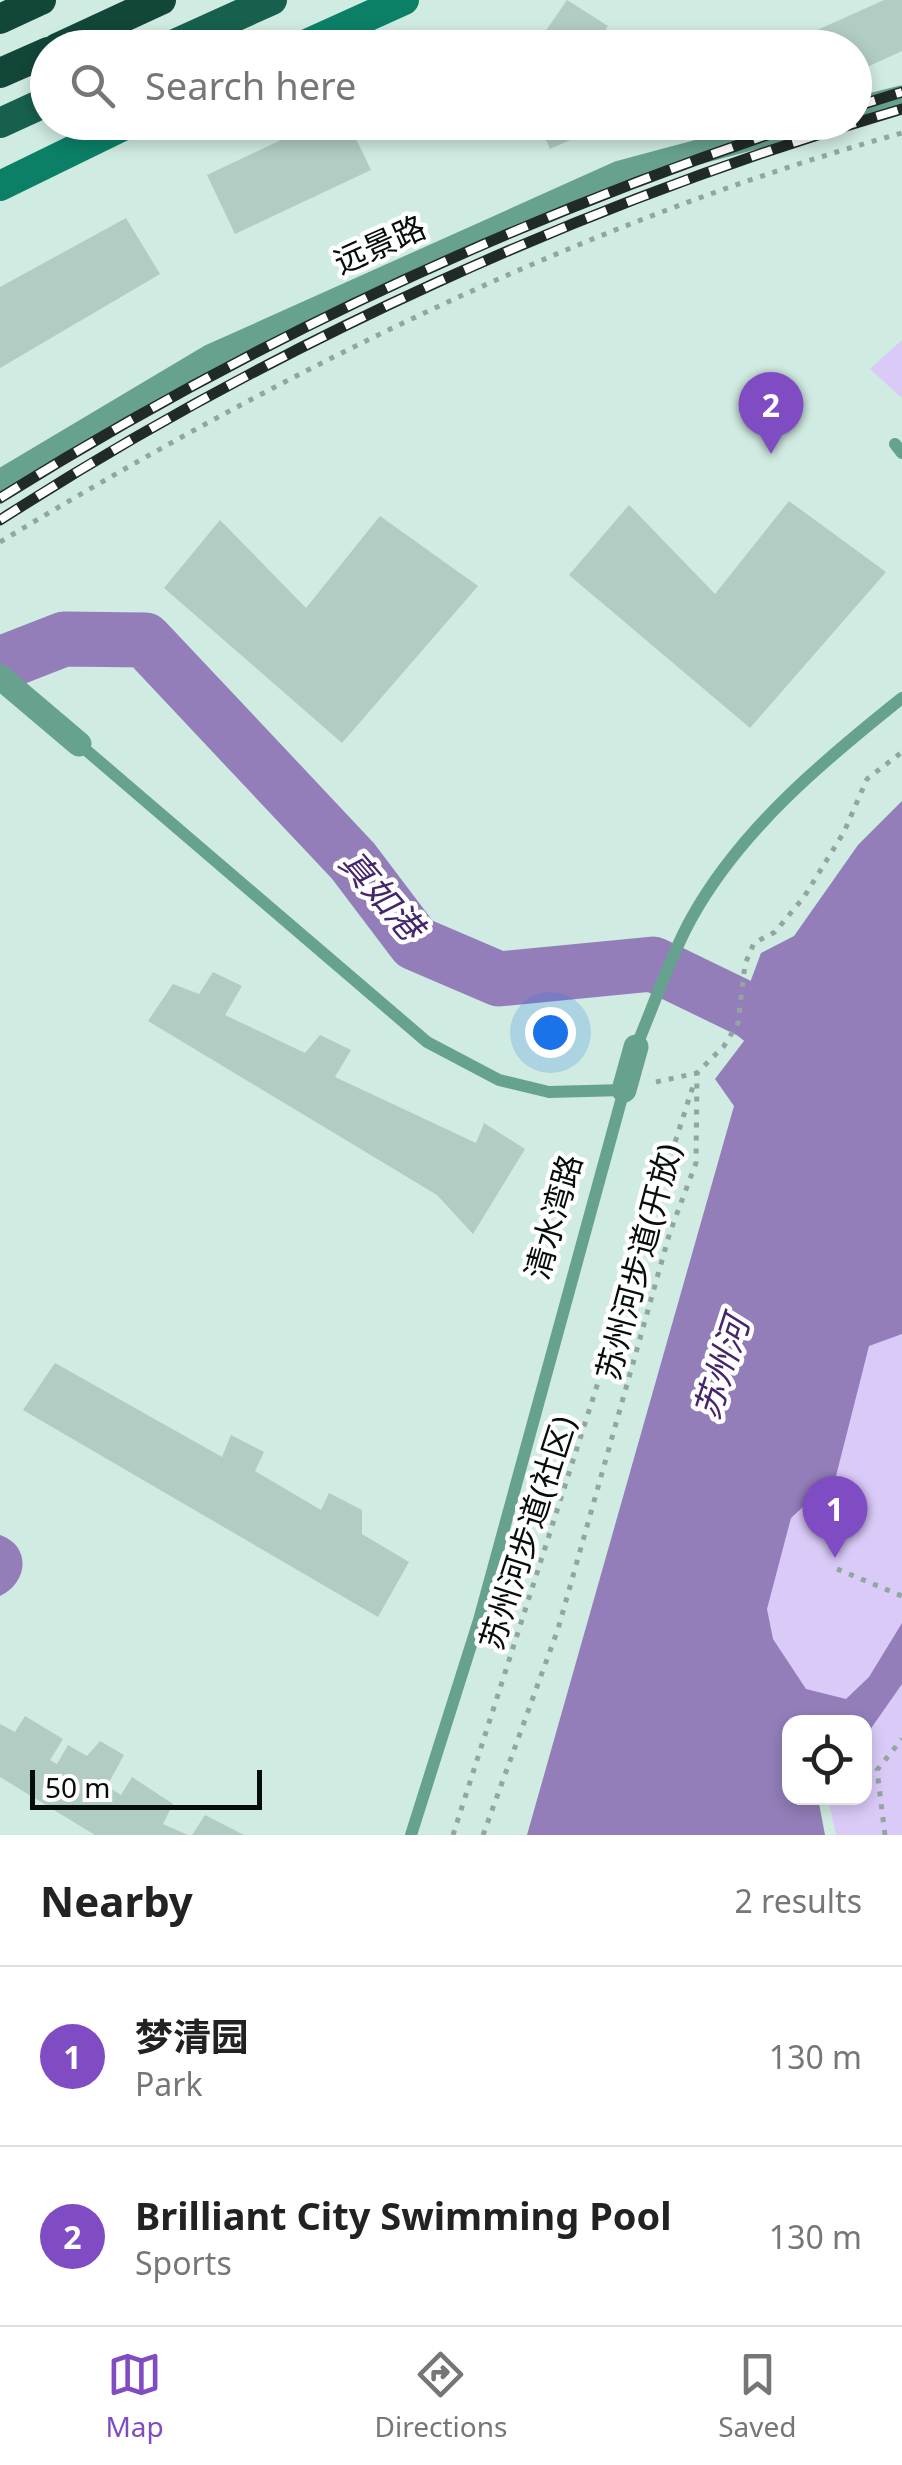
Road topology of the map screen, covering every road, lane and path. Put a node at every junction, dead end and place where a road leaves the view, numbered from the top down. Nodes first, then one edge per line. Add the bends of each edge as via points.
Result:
1 (42, 0) edge
2 (162, 0) edge
3 (272, 0) edge
4 (404, 0) edge
5 (0, 19) edge
6 (96, 30) edge
7 (206, 30) edge
8 (338, 30) edge
9 (30, 60) edge
10 (0, 73) edge
11 (902, 98) edge
12 (872, 106) edge
13 (30, 109) edge
14 (0, 122) edge
15 (902, 133) edge
16 (95, 140) edge
17 (744, 140) edge
18 (0, 186) edge
19 (0, 482) edge
20 (0, 542) edge
21 (0, 677) edge
22 (902, 698) edge
23 (79, 744) joint
24 (902, 752) edge
25 (636, 1047) joint
26 (697, 1072) junction
27 (624, 1090) junction
28 (837, 1569) dead end
29 (899, 1595) edge
30 (902, 1739) edge
31 (410, 1835) edge
32 (453, 1835) edge
33 (484, 1835) edge
34 (886, 1835) edge

1 - 5 highway
2 - 6 highway
3 - 7 main road
4 - 8 main road
9 - 10 highway
11 - 12 street
13 - 14 main road
15 - 20 path via 736,186 459,297 180,438
16 - 18 main road
17 - 19 street, 远景路 via 620,174 210,357
21 - 23 street
22 - 25 lane, 清水湾路 via 822,762 741,847 690,919
23 - 27 lane via 427,1042 499,1080 549,1092
24 - 26 path via 867,779 804,897 774,932 754,943 738,1024
25 - 27 street, 清水湾路
26 - 27 path
26 - 32 path, 苏州河步道(社区)
26 - 33 path, 苏州河步道(开放) via 696,1163 670,1232 558,1630
27 - 31 lane, 清水湾路 via 479,1620
28 - 29 path
30 - 34 path via 877,1770

